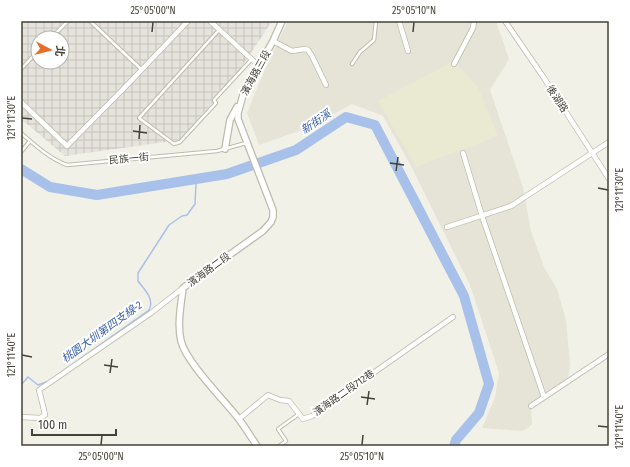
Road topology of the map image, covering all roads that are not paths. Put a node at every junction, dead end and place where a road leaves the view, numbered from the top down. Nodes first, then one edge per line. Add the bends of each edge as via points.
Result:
1 (68, 21) edge
2 (90, 21) edge
3 (188, 21) edge
4 (210, 21) edge
5 (282, 21) edge
6 (376, 21) edge
7 (399, 21) edge
8 (474, 21) edge
9 (505, 21) edge
10 (219, 29) junction
11 (59, 30) edge
12 (273, 41) junction
13 (408, 51) dead end
14 (30, 59) edge
15 (251, 60) junction
16 (352, 64) dead end
17 (454, 64) dead end
18 (259, 66) junction
19 (21, 69) edge
20 (142, 70) junction
21 (326, 85) dead end
22 (21, 102) edge
23 (240, 103) junction
24 (21, 133) edge
25 (30, 140) junction
26 (246, 142) junction
27 (609, 142) edge
28 (250, 148) joint
29 (225, 149) junction
30 (21, 152) edge
31 (592, 153) junction
32 (463, 154) dead end
33 (609, 178) edge
34 (482, 216) junction
35 (447, 227) dead end
36 (183, 288) junction
37 (452, 318) dead end
38 (609, 354) edge
39 (544, 397) junction
40 (531, 406) dead end
41 (298, 414) junction
42 (21, 417) edge
43 (239, 419) junction
44 (257, 446) edge
45 (279, 446) edge

1 - 11 lane
2 - 20 lane
3 - 20 street
4 - 10 street
5 - 12 street, 濱海路三段
6 - 16 lane via 374,40 360,52
7 - 13 street
8 - 17 street via 474,28
9 - 31 street, 後湖路
10 - 15 street
10 - 15 lane via 138,118 174,144 180,142
12 - 18 street, 濱海路三段
12 - 21 street via 292,51 308,50
14 - 19 lane
15 - 18 street
18 - 23 street, 濱海路三段
20 - 22 street via 67,146
23 - 26 street, 濱海路三段 via 238,119
23 - 29 street via 230,120
24 - 25 lane, 民族一街
25 - 29 lane, 民族一街 via 43,153 67,165
25 - 30 lane
26 - 28 street, 濱海路三段
26 - 29 lane, 民族一街
27 - 31 street
28 - 36 street, 濱海路二段 via 273,210 273,217 268,226
31 - 33 street, 後湖路
31 - 34 street via 511,206
32 - 34 street
34 - 35 street
34 - 39 street
36 - 42 street via 39,390 45,415 40,418
36 - 43 street, 濱海路二段 via 180,329 184,348
37 - 41 street, 濱海路二段712巷 via 312,416 302,419
38 - 39 street
39 - 40 street
41 - 43 street, 濱海路二段712巷 via 289,401 268,395
41 - 45 lane via 278,429 286,441
43 - 44 street, 濱海路二段

